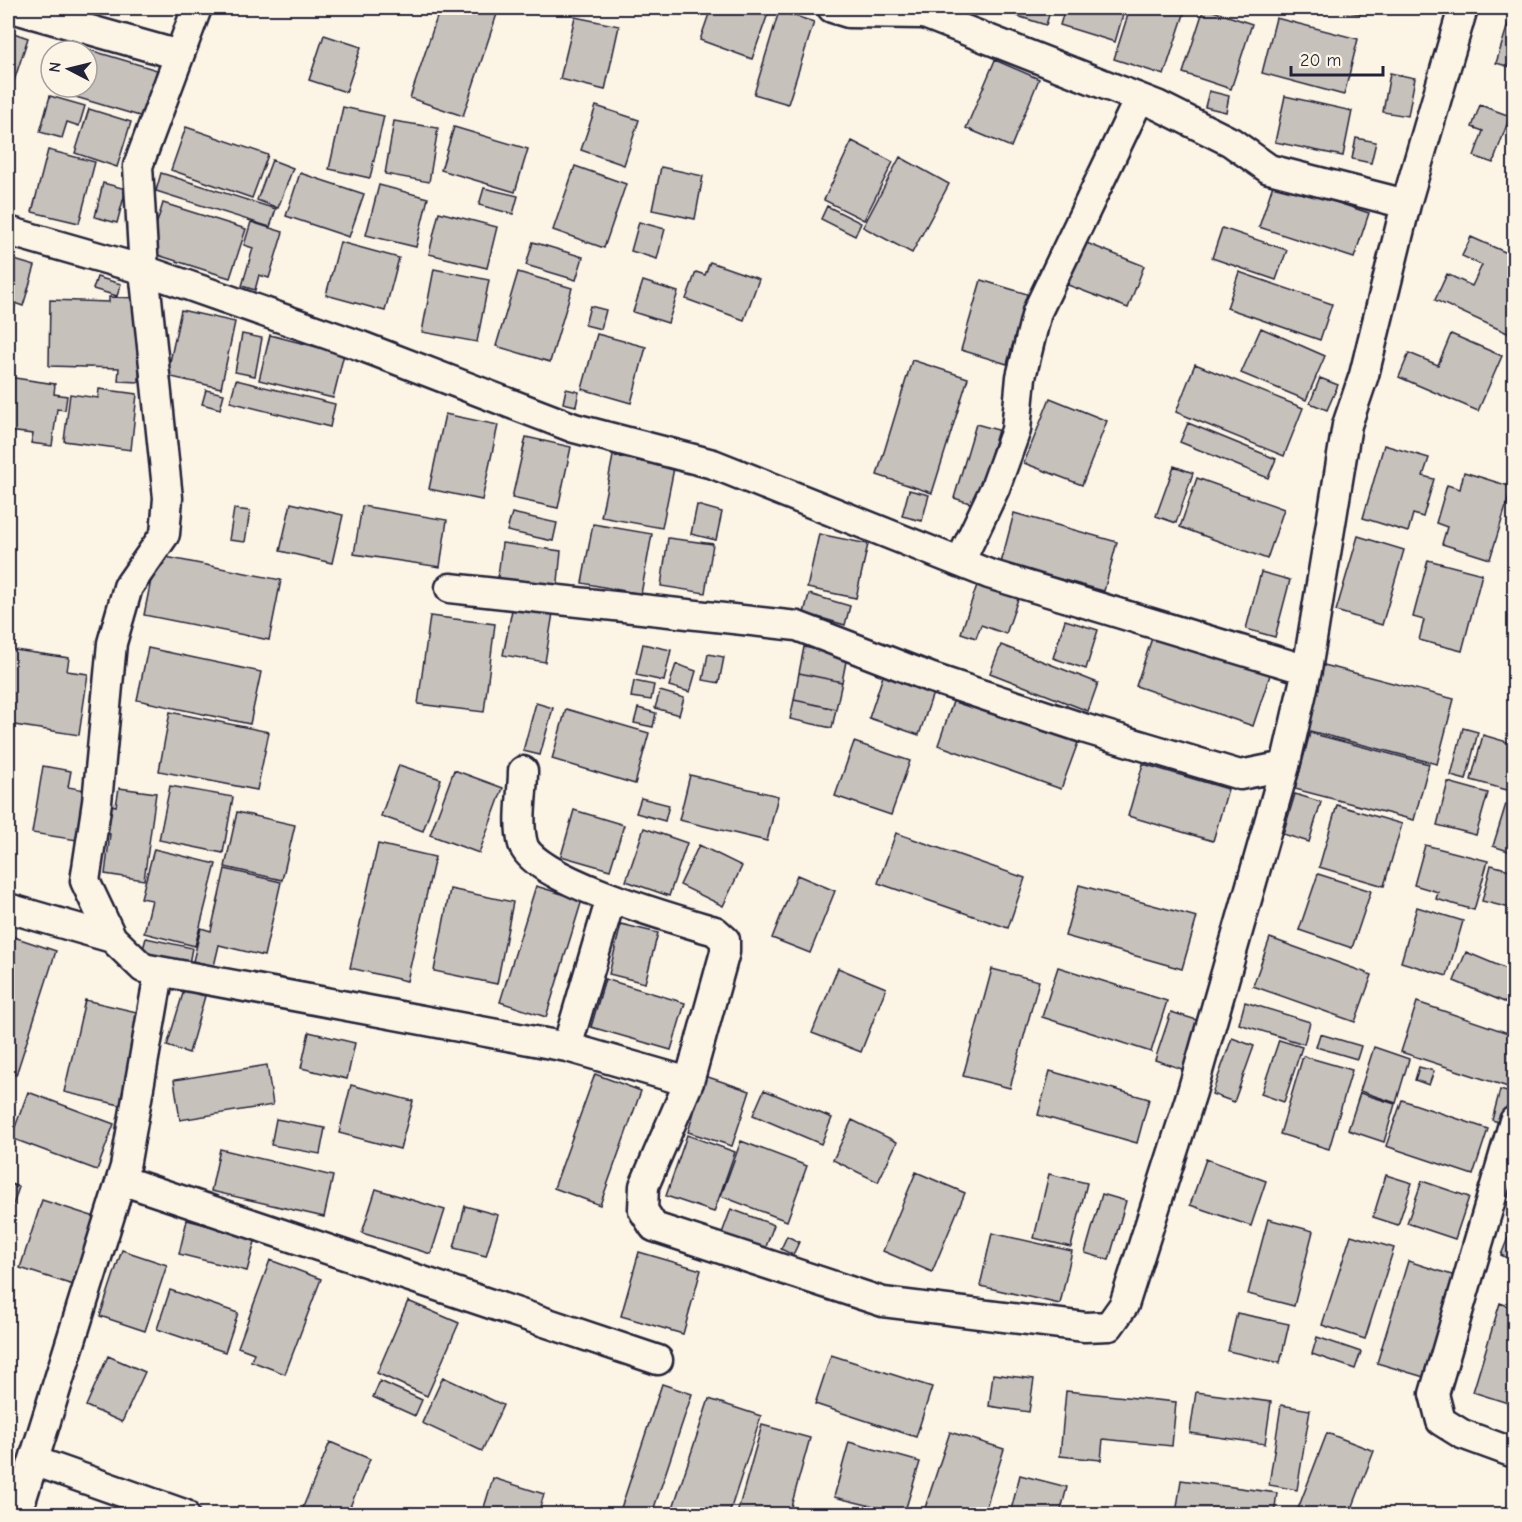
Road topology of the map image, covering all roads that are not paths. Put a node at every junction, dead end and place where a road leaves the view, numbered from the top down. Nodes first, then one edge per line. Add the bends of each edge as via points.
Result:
1 (12, 8) edge
2 (197, 8) edge
3 (832, 8) edge
4 (1463, 8) edge
5 (179, 55) junction
6 (1138, 99) junction
7 (1406, 204) junction
8 (8, 231) edge
9 (144, 270) junction
10 (960, 562) junction
11 (450, 588) dead end
12 (1307, 670) junction
13 (1285, 766) junction
14 (524, 771) dead end
15 (611, 898) junction
16 (8, 908) edge
17 (111, 938) junction
18 (142, 968) junction
19 (567, 1047) junction
20 (689, 1083) junction
21 (1515, 1121) edge
22 (121, 1180) junction
23 (658, 1360) dead end
24 (1515, 1453) edge
25 (34, 1461) junction
26 (17, 1515) edge
27 (184, 1515) edge

1 - 5 street
2 - 5 street
3 - 6 street via 848,14 924,14
4 - 7 street
5 - 9 street via 138,166
6 - 7 street via 1231,142 1269,170
6 - 10 street via 1037,312 1021,377 1016,430 995,488
7 - 12 street via 1364,375 1347,425
8 - 9 street
9 - 10 street via 361,346 574,428 712,464
9 - 17 street via 168,498 165,534 128,587 112,643 97,802 85,880
10 - 12 street
11 - 13 street via 797,626 932,678 1240,775
12 - 13 street
13 - 20 street via 1192,1092 1124,1305 1108,1326 1085,1327 883,1302 654,1227 643,1210 644,1186
14 - 15 street via 523,845 538,864
15 - 19 street
15 - 20 street via 715,932 725,940
16 - 17 street
17 - 18 street
18 - 19 street
18 - 22 street via 159,973
19 - 20 street
21 - 24 street via 1434,1394 1441,1421 1462,1434
22 - 23 street
22 - 25 street
25 - 26 street
25 - 27 street

